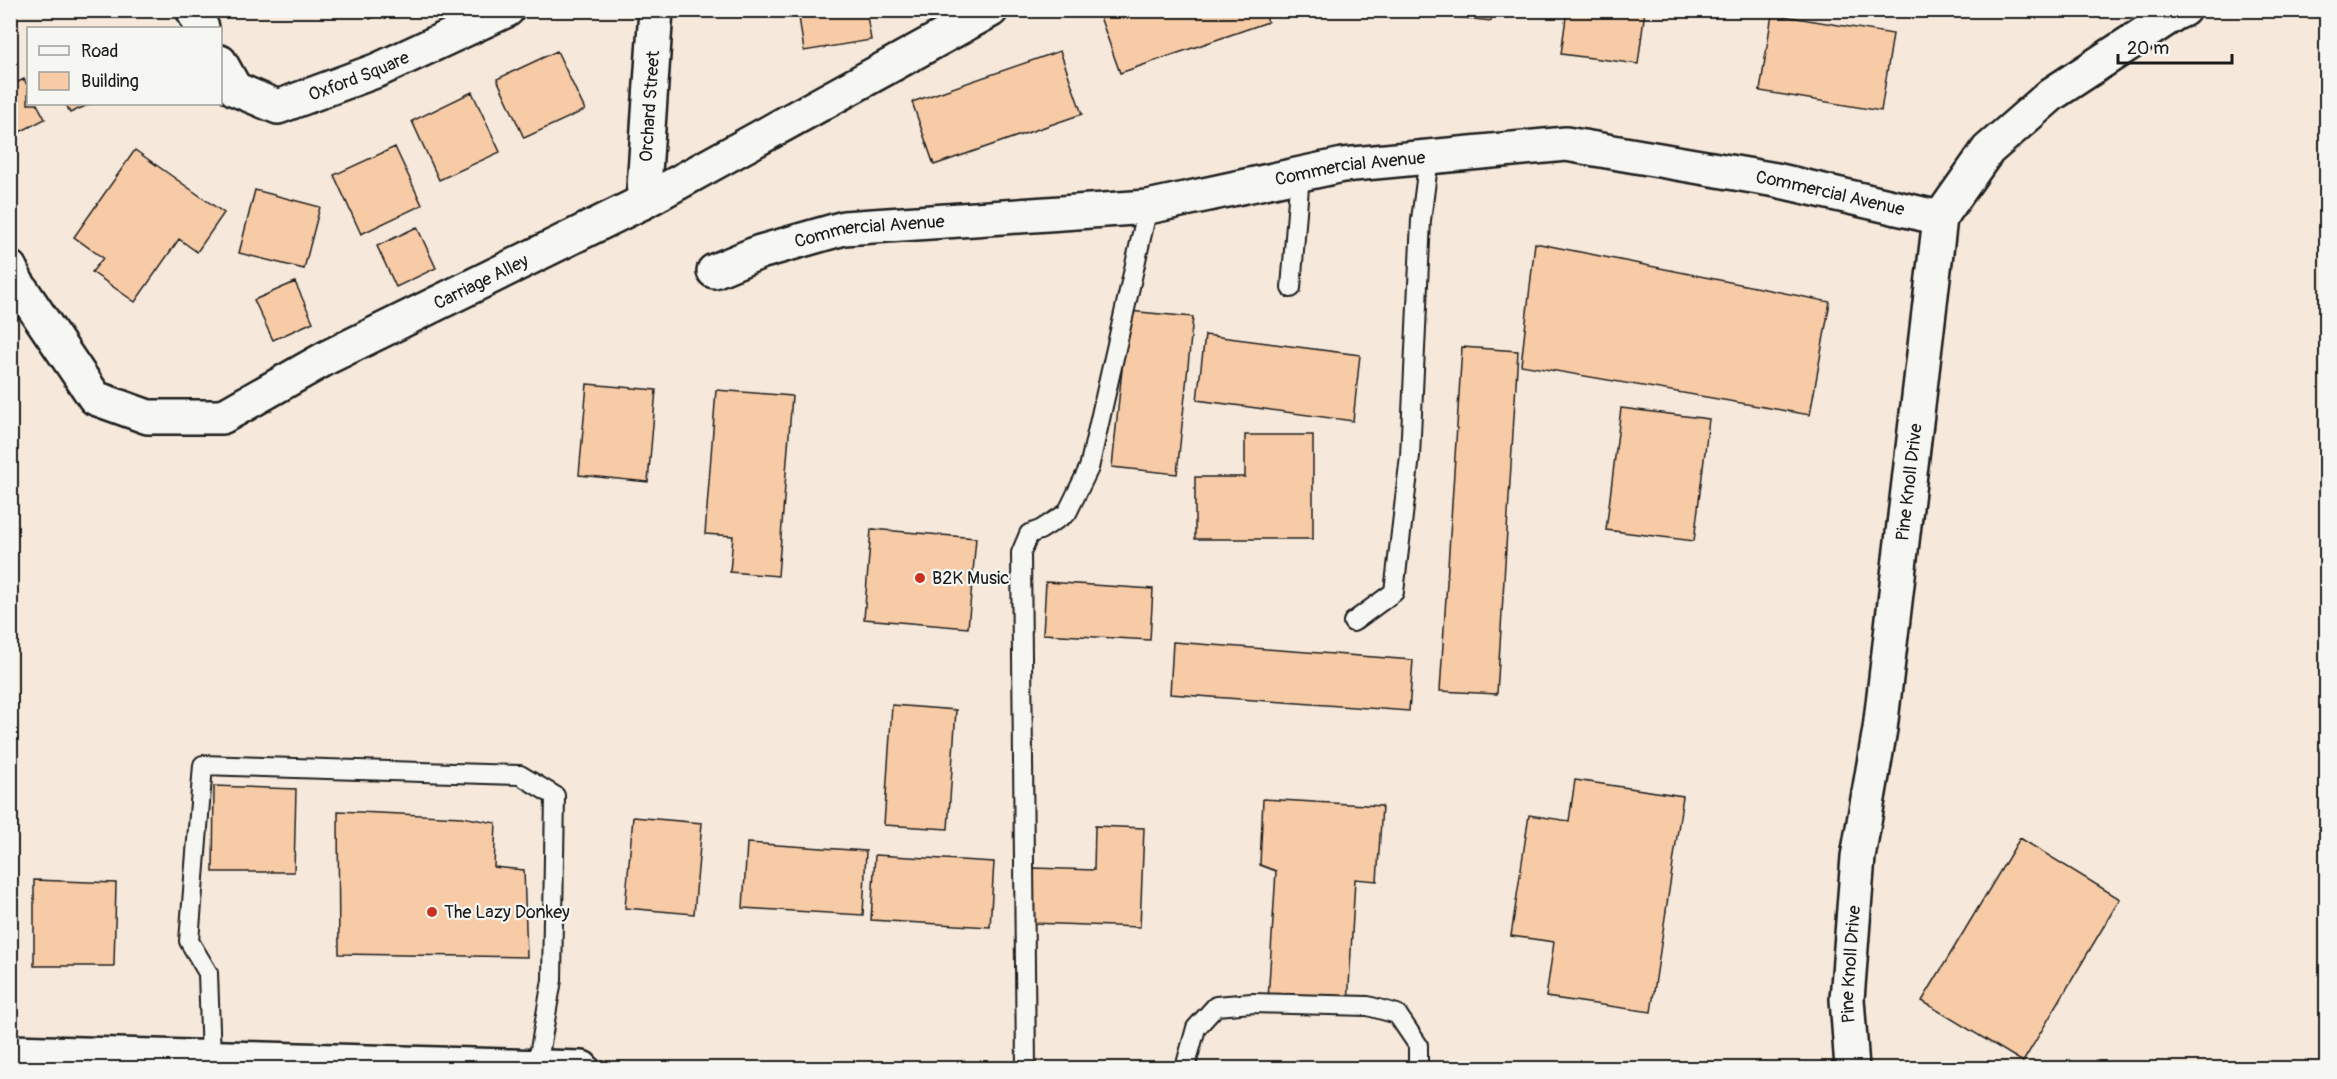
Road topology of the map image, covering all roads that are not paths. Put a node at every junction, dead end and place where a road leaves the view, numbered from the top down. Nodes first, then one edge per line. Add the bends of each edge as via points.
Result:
1 (193, 10) edge
2 (507, 10) edge
3 (656, 10) edge
4 (991, 10) edge
5 (2183, 10) edge
6 (202, 27) edge
7 (222, 66) edge
8 (1429, 157) junction
9 (1300, 174) junction
10 (643, 202) junction
11 (1148, 207) junction
12 (1940, 218) junction
13 (10, 268) edge
14 (714, 271) dead end
15 (1291, 288) dead end
16 (1353, 622) dead end
17 (10, 1052) edge
18 (211, 1058) junction
19 (392, 1066) edge
20 (537, 1067) edge
21 (582, 1068) edge
22 (1026, 1068) edge
23 (1185, 1068) edge
24 (1418, 1068) edge
25 (1852, 1068) edge

1 - 6 street
2 - 7 street, Oxford Square via 378,70 278,107 235,89
3 - 10 street, Orchard Street
4 - 10 street, Carriage Alley
5 - 12 street, Pine Knoll Drive via 2052,94 1988,150
8 - 9 street, Commercial Avenue via 1343,165
8 - 12 street, Commercial Avenue via 1566,144 1776,180
8 - 16 lane via 1421,220 1410,456 1394,592
9 - 11 street, Commercial Avenue
9 - 15 lane
10 - 13 street, Carriage Alley via 328,357 222,417 148,417 95,398
11 - 14 street, Commercial Avenue via 844,228 760,252
11 - 22 lane via 1089,468 1067,513 1029,534 1021,553
12 - 25 street, Pine Knoll Drive via 1880,729 1858,858 1847,999
17 - 18 street
18 - 19 street
18 - 20 lane via 208,973 189,941 203,765 520,775 555,796 552,980
19 - 20 street
20 - 21 street
23 - 24 lane via 1196,1028 1216,1006 1252,1003 1368,1006 1397,1014 1418,1045

